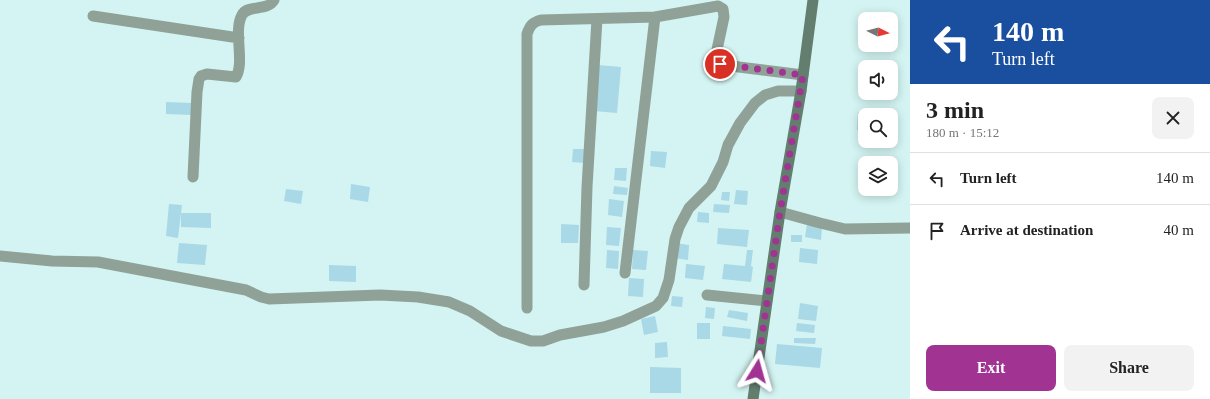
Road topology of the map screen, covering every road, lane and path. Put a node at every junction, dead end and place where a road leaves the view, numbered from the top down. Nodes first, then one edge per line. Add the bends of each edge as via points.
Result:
1 (274, 0) edge
2 (813, 0) edge
3 (93, 16) dead end
4 (655, 18) junction
5 (597, 19) junction
6 (239, 38) junction
7 (803, 75) junction
8 (801, 91) junction
9 (193, 177) dead end
10 (780, 212) junction
11 (910, 228) edge
12 (0, 256) edge
13 (625, 273) dead end
14 (584, 285) dead end
15 (708, 295) dead end
16 (767, 301) junction
17 (527, 308) dead end
18 (753, 399) edge

1 - 6 street via 270,5 245,11 240,19
2 - 7 main road
3 - 6 street
4 - 5 street
4 - 7 street via 718,6 723,9 724,16 715,59 717,63
4 - 13 street
5 - 14 street
5 - 17 street via 536,21 530,25 527,34
6 - 9 street via 239,69 236,77 207,74 199,79
7 - 8 main road
8 - 10 main road
8 - 12 street via 778,91 765,95 755,103 740,123 711,186 689,208 679,227 667,288 656,306 604,327 560,335 543,341 531,341 508,333 449,302 418,297 380,295 269,299 246,290 98,262
10 - 11 street via 846,229
10 - 16 main road
15 - 16 street
16 - 18 main road

